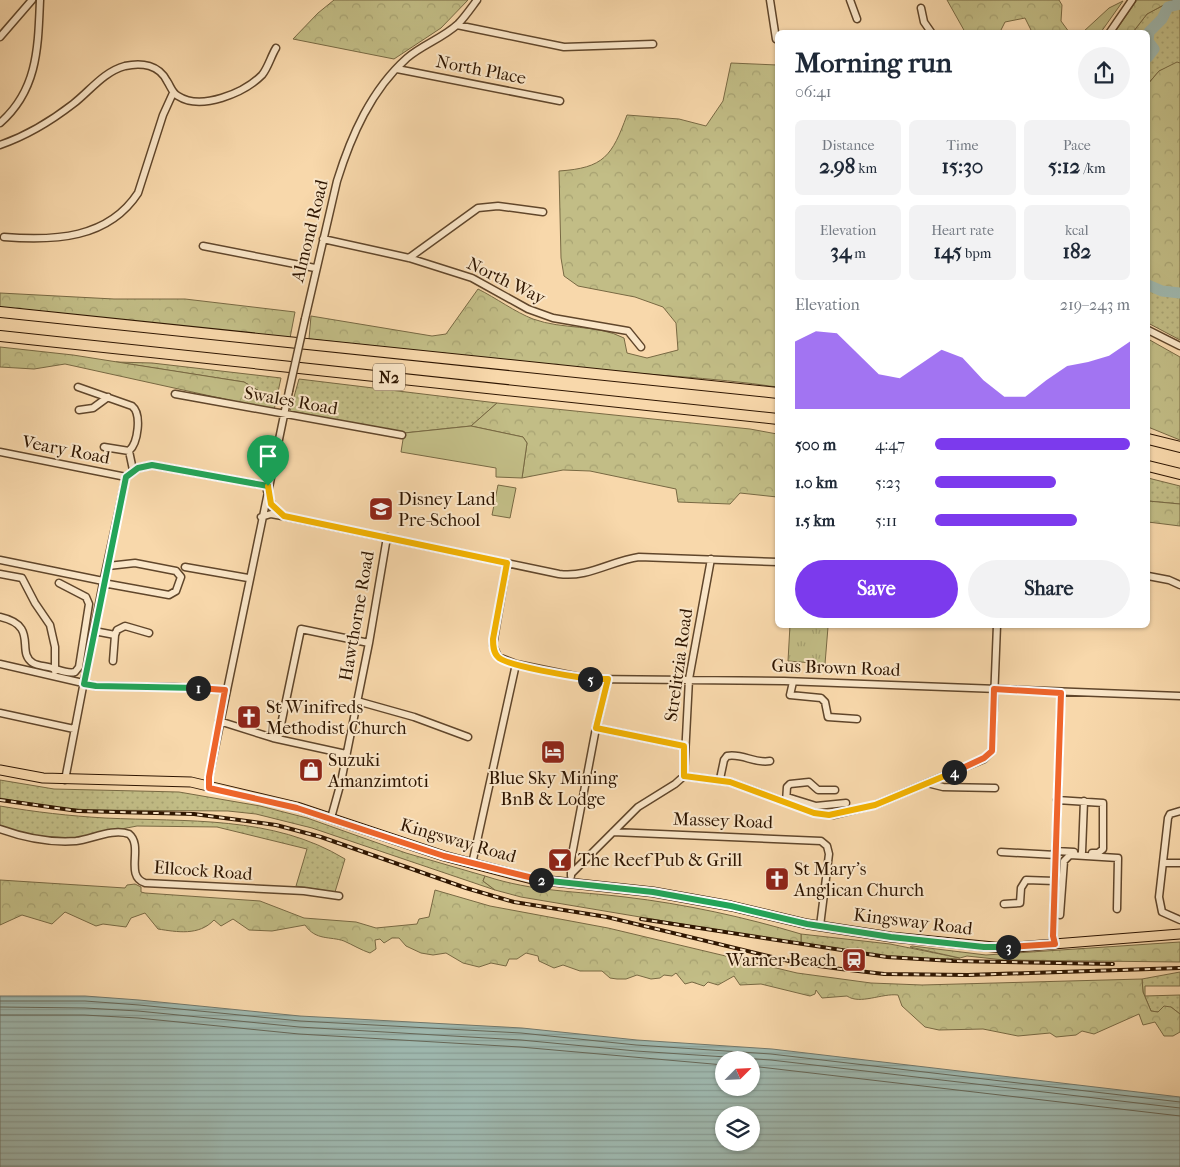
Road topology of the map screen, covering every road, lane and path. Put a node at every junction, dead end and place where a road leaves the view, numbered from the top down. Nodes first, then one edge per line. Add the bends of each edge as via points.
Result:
1 (32, 0) edge
2 (40, 0) edge
3 (477, 0) edge
4 (770, 0) edge
5 (850, 0) edge
6 (1132, 0) edge
7 (921, 8) dead end
8 (857, 19) dead end
9 (457, 25) junction
10 (930, 30) edge
11 (1111, 30) edge
12 (775, 32) edge
13 (0, 37) edge
14 (653, 44) dead end
15 (276, 48) dead end
16 (397, 69) junction
17 (173, 93) junction
18 (560, 101) dead end
19 (0, 123) edge
20 (0, 145) edge
21 (543, 212) dead end
22 (4, 237) dead end
23 (323, 239) junction
24 (203, 246) dead end
25 (409, 258) junction
26 (316, 268) junction
27 (0, 312) edge
28 (1150, 331) edge
29 (0, 336) edge
30 (1180, 346) edge
31 (640, 347) dead end
32 (78, 387) dead end
33 (775, 393) edge
34 (175, 394) dead end
35 (108, 397) junction
36 (78, 410) dead end
37 (284, 416) junction
38 (775, 419) edge
39 (402, 435) dead end
40 (1150, 440) edge
41 (104, 446) dead end
42 (1180, 447) edge
43 (0, 452) edge
44 (129, 452) junction
45 (1150, 466) edge
46 (134, 470) junction
47 (1180, 474) edge
48 (126, 477) junction
49 (268, 489) junction
50 (284, 516) junction
51 (261, 517) junction
52 (387, 538) junction
53 (711, 559) junction
54 (0, 560) edge
55 (775, 562) edge
56 (507, 563) junction
57 (108, 566) junction
58 (185, 567) dead end
59 (0, 574) edge
60 (1150, 576) edge
61 (248, 578) junction
62 (103, 582) junction
63 (59, 583) dead end
64 (1180, 585) edge
65 (0, 617) edge
66 (997, 628) edge
67 (94, 631) junction
68 (149, 633) dead end
69 (115, 634) junction
70 (369, 643) junction
71 (113, 662) dead end
72 (0, 664) edge
73 (516, 664) junction
74 (55, 669) junction
75 (53, 676) junction
76 (608, 679) junction
77 (689, 679) junction
78 (793, 682) junction
79 (84, 684) junction
80 (994, 689) junction
81 (225, 690) junction
82 (1061, 693) junction
83 (1180, 696) edge
84 (357, 701) junction
85 (0, 713) edge
86 (857, 719) dead end
87 (219, 721) junction
88 (596, 728) junction
89 (74, 729) junction
90 (468, 737) dead end
91 (278, 740) junction
92 (684, 746) junction
93 (346, 754) junction
94 (770, 761) dead end
95 (0, 770) edge
96 (684, 776) junction
97 (720, 779) junction
98 (65, 780) junction
99 (927, 783) junction
100 (209, 788) junction
101 (995, 788) dead end
102 (835, 790) dead end
103 (786, 800) junction
104 (1058, 800) junction
105 (1084, 801) junction
106 (846, 803) dead end
107 (1178, 811) edge
108 (331, 818) junction
109 (0, 829) edge
110 (613, 832) junction
111 (1000, 852) dead end
112 (1082, 852) junction
113 (1055, 853) junction
114 (1163, 863) junction
115 (1180, 863) edge
116 (472, 864) junction
117 (572, 873) junction
118 (1063, 874) junction
119 (1055, 878) junction
120 (571, 884) junction
121 (339, 896) dead end
122 (1004, 904) dead end
123 (1117, 909) dead end
124 (1060, 915) dead end
125 (1180, 920) edge
126 (820, 926) junction
127 (1180, 934) edge
128 (1055, 944) junction

1 - 13 street
2 - 19 street via 38,52 33,73 20,102
3 - 9 street, Almond Road
4 - 12 street
5 - 8 street
6 - 11 street
7 - 10 street
9 - 14 street via 564,47
9 - 16 street, Almond Road via 418,50
15 - 17 street via 262,75 235,93 195,102
16 - 18 street, North Place
16 - 23 street, Almond Road via 372,100 356,132 344,160
17 - 20 street via 156,67 146,64 125,66 105,75 72,104 35,129
17 - 22 street via 163,114 138,194 110,222 96,230 73,236 38,240
21 - 25 street via 498,206 478,208
23 - 25 street, North Way
23 - 26 street, Almond Road
24 - 26 street
25 - 31 street, North Way via 472,278 542,315 628,332
26 - 37 street, Almond Road, bridge
27 - 33 highway, N2
28 - 30 street
29 - 38 highway, N2
32 - 35 street
34 - 37 street, Swales Road
35 - 36 street via 93,408
35 - 44 street via 137,410 134,444
37 - 39 street, Swales Road
37 - 49 street, Almond Road
40 - 42 highway
41 - 44 street
43 - 48 street, Veary Road
44 - 46 street
45 - 47 highway
46 - 48 street
46 - 49 street via 152,465
48 - 57 street
49 - 50 street via 273,507
49 - 51 street, Almond Road
50 - 51 street via 271,514
50 - 52 street
51 - 61 street, Almond Road
52 - 56 street
52 - 70 street, Hawthorne Road
53 - 55 street
53 - 56 street via 639,557 570,576
53 - 77 street, Strelitzia Road
54 - 62 street
56 - 73 street, Gus Brown Road via 493,639 496,654 502,660
57 - 62 street
57 - 62 street via 135,563 176,571 181,577 176,591 163,596
58 - 61 street
59 - 74 street via 22,578 27,584 50,625
60 - 64 street
61 - 81 street, Almond Road
62 - 67 street
63 - 74 street via 86,597 89,607 78,670 71,673
65 - 74 street via 15,621 22,628 30,660
66 - 80 street
67 - 69 street
67 - 79 street
68 - 69 street via 125,626
69 - 71 street
70 - 84 street, Hawthorne Road
70 - 91 street via 301,629
72 - 75 street
73 - 76 street, Gus Brown Road
73 - 116 street
74 - 75 street
75 - 79 street
76 - 77 street, Gus Brown Road
76 - 88 street
77 - 78 street, Gus Brown Road
77 - 92 street, Strelitzia Road
78 - 80 street, Gus Brown Road
78 - 86 street via 790,695 821,698 828,717
79 - 81 street
79 - 89 street
80 - 82 street, Gus Brown Road
80 - 99 street via 992,751
81 - 87 street, Almond Road
82 - 83 street, Gus Brown Road
82 - 104 street
84 - 90 street
84 - 93 street, Hawthorne Road
85 - 89 street
87 - 91 street
87 - 100 street, Almond Road
88 - 92 street
88 - 117 street via 571,860
89 - 98 street
91 - 93 street
92 - 96 street, Strelitzia Road
93 - 108 street, Hawthorne Road
94 - 97 street via 757,763 744,756 727,756
95 - 98 main road, Kingsway Road
96 - 97 street
96 - 110 street via 638,807
97 - 103 street
98 - 100 main road, Kingsway Road via 162,780 191,782
99 - 101 street via 943,787
99 - 103 street via 875,805 834,815 814,813
100 - 108 main road, Kingsway Road
102 - 103 street via 818,790 809,782 790,784
103 - 106 street via 816,806
104 - 105 street
104 - 113 street
105 - 112 street
105 - 112 street via 1103,803 1103,839 1101,852
107 - 114 street via 1168,818
108 - 116 main road, Kingsway Road
109 - 121 street, Ellcock Road via 28,838 58,841 129,834 134,840 135,872 138,880 145,883
110 - 117 street
110 - 126 street, Massey Road via 816,840 825,843 828,848
111 - 113 street
112 - 113 street
113 - 119 street
114 - 115 street
114 - 125 street via 1160,906 1168,916
116 - 120 main road, Kingsway Road via 532,879
117 - 120 street
118 - 119 street
118 - 123 street via 1064,861 1070,855 1118,858
118 - 124 street
119 - 122 street via 1026,880 1020,903
119 - 128 street
120 - 126 main road, Kingsway Road via 662,893
126 - 128 main road, Kingsway Road via 984,947
127 - 128 main road, Kingsway Road

